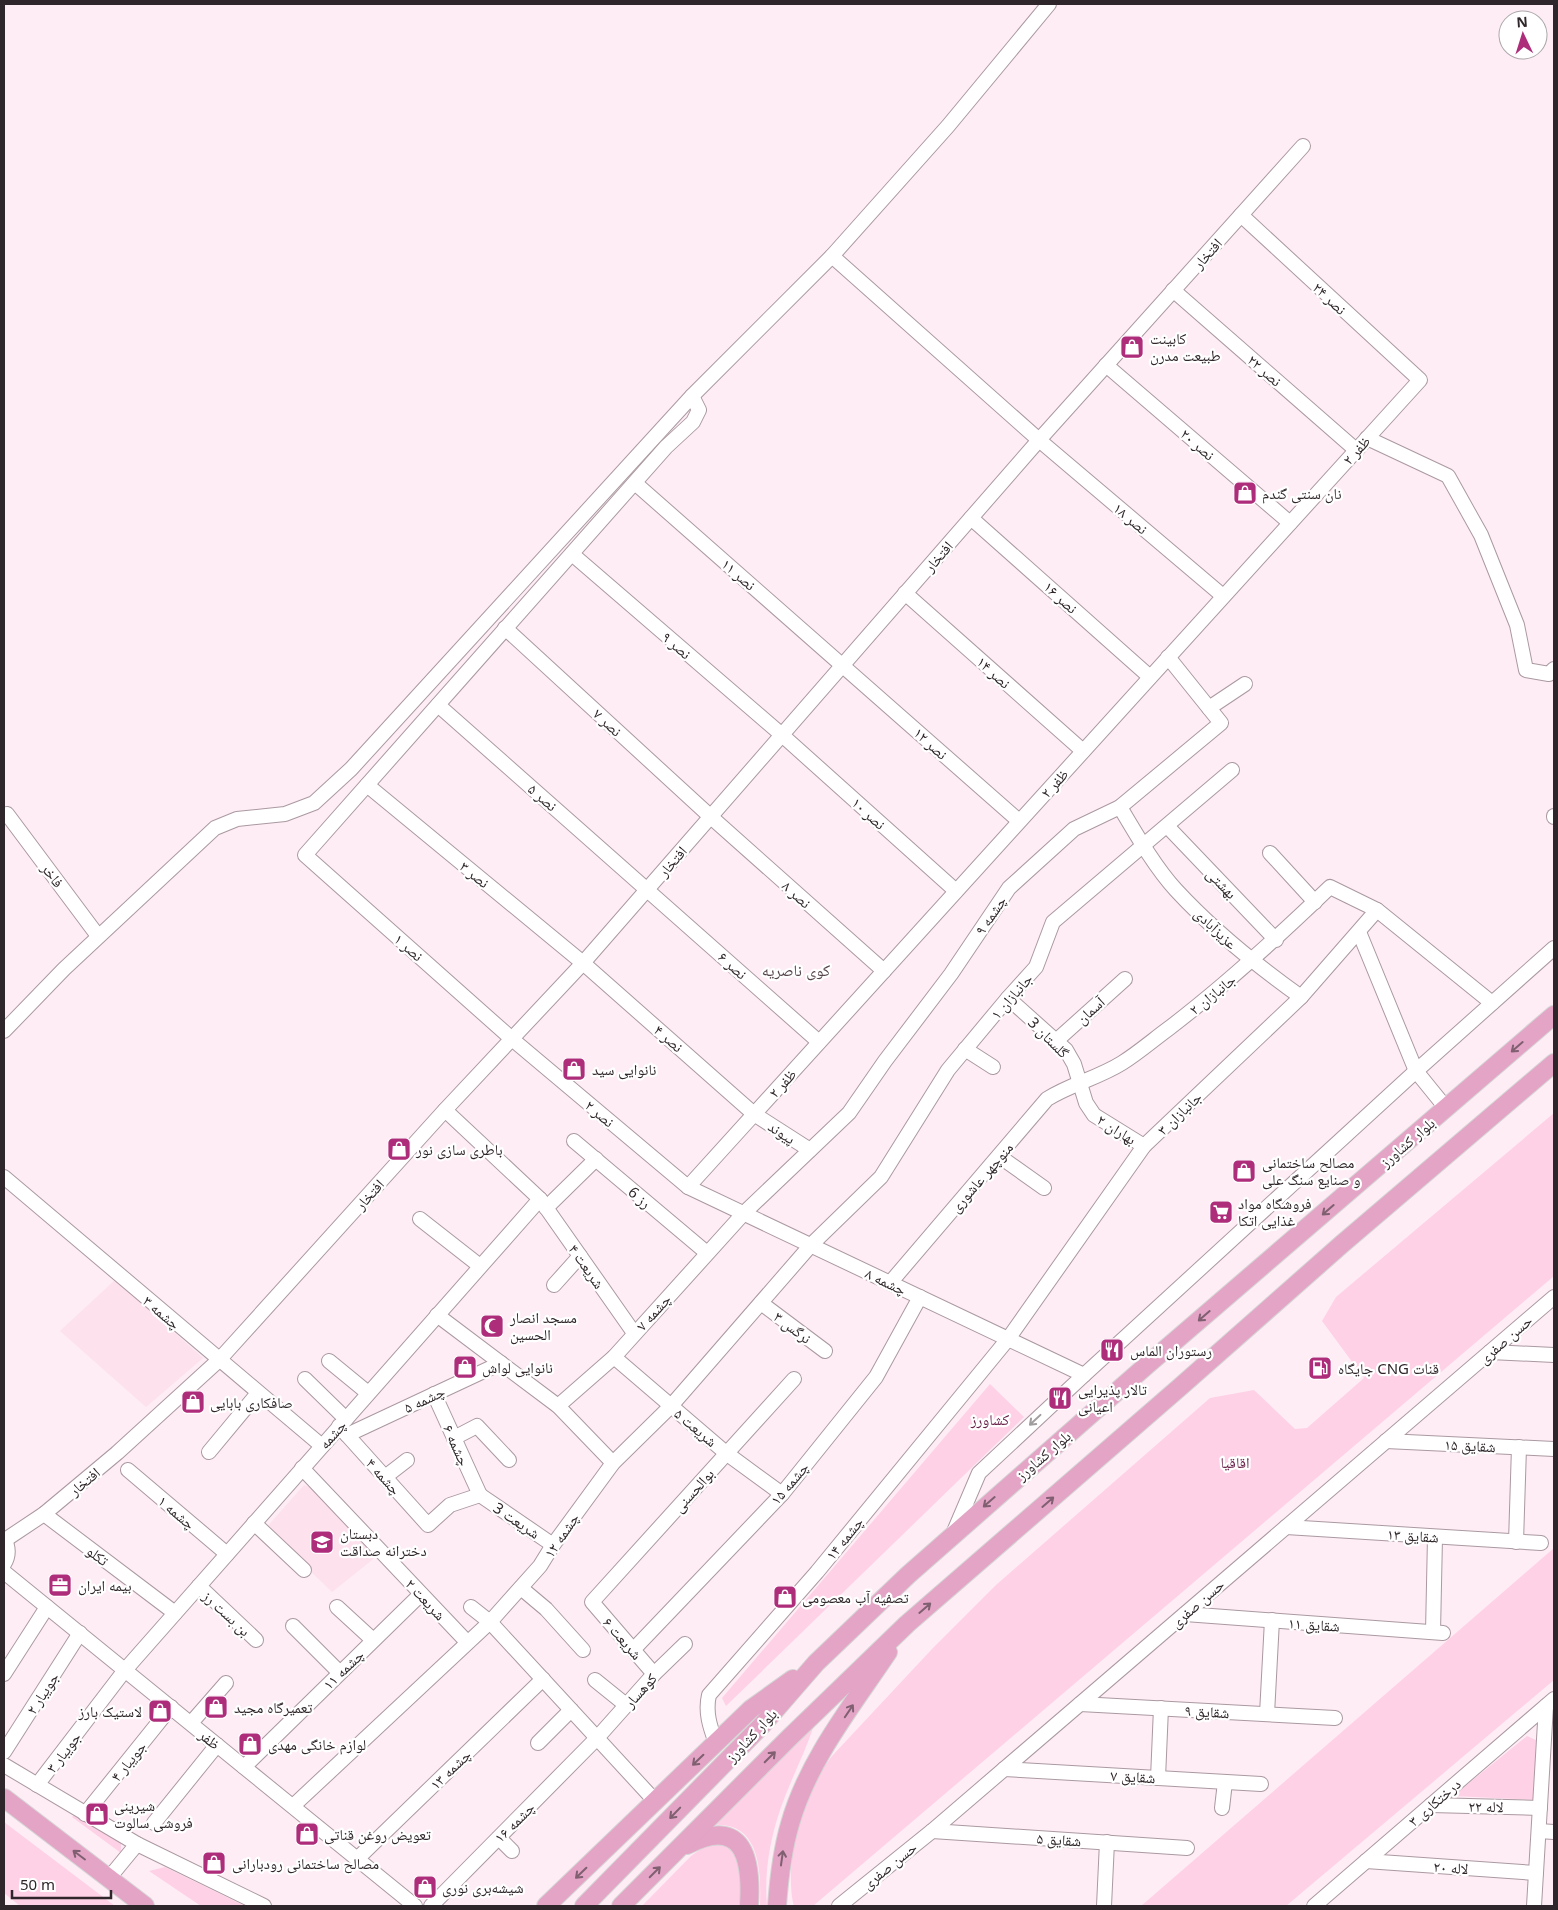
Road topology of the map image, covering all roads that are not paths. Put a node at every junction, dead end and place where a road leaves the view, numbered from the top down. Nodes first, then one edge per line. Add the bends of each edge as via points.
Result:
1 (1049, 4) edge
2 (1303, 146) dead end
3 (1241, 215) junction
4 (832, 256) junction
5 (1173, 290) junction
6 (1106, 365) junction
7 (1420, 380) joint
8 (692, 396) junction
9 (1367, 438) junction
10 (1039, 440) junction
11 (1356, 450) junction
12 (635, 483) junction
13 (972, 518) junction
14 (1290, 523) junction
15 (572, 554) junction
16 (906, 593) junction
17 (1223, 596) junction
18 (505, 628) junction
19 (1168, 657) junction
20 (843, 665) junction
21 (1554, 669) edge
22 (1150, 677) junction
23 (1245, 684) dead end
24 (438, 705) junction
25 (1209, 708) junction
26 (782, 735) junction
27 (1083, 751) junction
28 (1232, 770) dead end
29 (367, 785) junction
30 (1120, 807) junction
31 (7, 814) dead end
32 (710, 816) junction
33 (1019, 821) junction
34 (1167, 826) junction
35 (1144, 846) junction
36 (1270, 853) dead end
37 (647, 889) junction
38 (956, 891) junction
39 (1315, 902) junction
40 (1377, 910) junction
41 (1359, 932) junction
42 (98, 936) junction
43 (1276, 940) junction
44 (1554, 948) edge
45 (1251, 961) junction
46 (583, 963) junction
47 (884, 970) junction
48 (1125, 978) dead end
49 (1008, 998) junction
50 (1301, 998) junction
51 (1492, 1003) junction
52 (1554, 1015) edge
53 (4, 1032) edge
54 (512, 1039) junction
55 (1056, 1041) junction
56 (819, 1042) junction
57 (965, 1049) junction
58 (1554, 1063) edge
59 (992, 1067) dead end
60 (1416, 1071) junction
61 (1547, 1076) edge
62 (1080, 1083) junction
63 (1446, 1108) junction
64 (445, 1110) junction
65 (754, 1114) junction
66 (574, 1140) dead end
67 (1144, 1146) junction
68 (810, 1150) junction
69 (999, 1156) junction
70 (596, 1159) junction
71 (4, 1177) edge
72 (688, 1187) junction
73 (1044, 1188) dead end
74 (543, 1204) junction
75 (744, 1214) junction
76 (420, 1219) dead end
77 (811, 1246) junction
78 (707, 1253) junction
79 (580, 1256) junction
80 (480, 1266) junction
81 (890, 1283) junction
82 (554, 1285) dead end
83 (920, 1297) junction
84 (1554, 1297) edge
85 (761, 1303) junction
86 (437, 1315) junction
87 (634, 1333) junction
88 (1008, 1339) junction
89 (825, 1351) dead end
90 (1490, 1352) junction
91 (1554, 1356) edge
92 (614, 1357) junction
93 (220, 1360) junction
94 (329, 1361) dead end
95 (500, 1363) junction
96 (1084, 1375) junction
97 (305, 1379) dead end
98 (794, 1379) dead end
99 (258, 1393) junction
100 (368, 1393) junction
101 (434, 1394) junction
102 (558, 1406) junction
103 (671, 1406) junction
104 (344, 1427) junction
105 (454, 1438) junction
106 (1386, 1441) junction
107 (322, 1446) junction
108 (1519, 1447) junction
109 (1554, 1449) edge
110 (209, 1452) dead end
111 (726, 1453) junction
112 (407, 1460) dead end
113 (509, 1460) dead end
114 (613, 1463) junction
115 (302, 1468) junction
116 (128, 1470) dead end
117 (385, 1478) junction
118 (782, 1494) junction
119 (480, 1495) junction
120 (44, 1514) junction
121 (254, 1523) junction
122 (1286, 1527) junction
123 (953, 1534) junction
124 (1435, 1537) junction
125 (4, 1539) edge
126 (1516, 1542) junction
127 (1541, 1543) dead end
128 (553, 1545) junction
129 (227, 1554) junction
130 (4, 1564) edge
131 (304, 1570) dead end
132 (4, 1572) edge
133 (199, 1586) junction
134 (520, 1588) junction
135 (421, 1594) junction
136 (592, 1602) joint
137 (47, 1607) junction
138 (337, 1607) dead end
139 (471, 1607) dead end
140 (175, 1613) junction
141 (1185, 1614) junction
142 (1272, 1620) junction
143 (490, 1622) junction
144 (907, 1624) junction
145 (293, 1626) dead end
146 (80, 1634) junction
147 (256, 1640) dead end
148 (373, 1640) junction
149 (467, 1642) junction
150 (685, 1644) dead end
151 (583, 1650) dead end
152 (633, 1650) junction
153 (816, 1663) junction
154 (125, 1670) junction
155 (339, 1672) junction
156 (4, 1674) edge
157 (654, 1674) junction
158 (543, 1679) junction
159 (595, 1680) dead end
160 (226, 1683) dead end
161 (1550, 1702) edge
162 (1080, 1704) junction
163 (626, 1705) junction
164 (171, 1707) junction
165 (1161, 1708) junction
166 (571, 1710) junction
167 (1267, 1714) junction
168 (1335, 1718) dead end
169 (190, 1723) junction
170 (1549, 1737) edge
171 (597, 1738) junction
172 (538, 1743) dead end
173 (716, 1743) junction
174 (217, 1744) junction
175 (4, 1752) edge
176 (4, 1765) edge
177 (244, 1767) junction
178 (1004, 1769) junction
179 (1158, 1778) junction
180 (1225, 1782) junction
181 (1261, 1784) dead end
182 (37, 1786) junction
183 (4, 1798) edge
184 (656, 1802) junction
185 (1431, 1805) junction
186 (293, 1806) junction
187 (1222, 1808) dead end
188 (1540, 1808) junction
189 (85, 1814) junction
190 (154, 1823) dead end
191 (932, 1831) junction
192 (1539, 1831) junction
193 (1554, 1832) edge
194 (499, 1838) junction
195 (1107, 1842) junction
196 (137, 1844) junction
197 (1187, 1848) dead end
198 (678, 1850) junction
199 (512, 1851) dead end
200 (357, 1859) junction
201 (1366, 1861) junction
202 (1536, 1873) junction
203 (109, 1878) junction
204 (780, 1902) edge
205 (145, 1906) edge
206 (264, 1906) edge
207 (415, 1906) edge
208 (431, 1906) edge
209 (546, 1906) edge
210 (584, 1906) edge
211 (621, 1906) edge
212 (749, 1906) edge
213 (839, 1906) edge
214 (1104, 1906) edge
215 (1314, 1906) edge
216 (1534, 1906) edge

1 - 4 street via 948,126
2 - 3 street, افتخار
3 - 5 street, افتخار
3 - 7 street, نصر ۲۴
4 - 8 street
4 - 10 street, نصر ۱۸
5 - 6 street, افتخار
5 - 11 street, نصر ۲۲
6 - 10 street, افتخار
6 - 14 street, نصر ۲۰
7 - 9 street, ظفر ۲
8 - 12 street via 699,410 693,422
8 - 42 street via 345,775 314,803 284,814 237,818 215,828
9 - 11 street, ظفر ۲
9 - 21 street via 1448,476 1481,535 1514,616 1526,670 1549,674
10 - 13 street, افتخار
10 - 17 street, نصر ۱۸
11 - 14 street, ظفر ۲
12 - 15 street
12 - 20 street, نصر ۱۱
13 - 16 street, افتخار
13 - 22 street, نصر ۱۶
14 - 17 street, ظفر ۲
15 - 18 street
15 - 26 street, نصر ۹
16 - 20 street, افتخار
16 - 27 street, نصر ۱۴
17 - 19 street, ظفر ۲
18 - 24 street
18 - 32 street, نصر ۷
19 - 22 street, ظفر ۲
19 - 25 street, چشمه ۹
20 - 26 street, افتخار
20 - 33 street, نصر ۱۲
22 - 27 street, ظفر ۲
23 - 25 street
24 - 29 street
24 - 37 street, نصر ۵
25 - 30 street, چشمه ۹ via 1221,723
26 - 32 street, افتخار
26 - 38 street, نصر ۱۰
27 - 33 street, ظفر ۲
28 - 34 street, جانبازان ۱
29 - 46 street, نصر ۳
29 - 54 street, نصر ۱ via 305,856
30 - 35 street, عزیزآبادی
30 - 68 street, چشمه ۹ via 1074,829 1008,888 952,974 849,1113
31 - 42 street, فاخر
32 - 37 street, افتخار
32 - 47 street, نصر ۸
33 - 38 street, ظفر ۲
34 - 35 street, جانبازان ۱
34 - 43 street, بهشتی
35 - 45 street, عزیزآبادی via 1175,889
35 - 49 street, جانبازان ۱ via 1053,922 1036,967
36 - 39 street
37 - 46 street, افتخار
37 - 56 street, نصر ۶
38 - 47 street, ظفر ۲
39 - 40 street, جانبازان ۲ via 1330,887
39 - 43 street, جانبازان ۲
40 - 41 street, جانبازان ۳
40 - 51 street
41 - 50 street, جانبازان ۳
41 - 60 street
42 - 53 street
43 - 45 street, جانبازان ۲
44 - 51 street
45 - 50 street, عزیزآبادی
45 - 62 street, جانبازان ۲ via 1123,1062
46 - 54 street, افتخار
46 - 65 street, نصر ۴
47 - 56 street, ظفر ۲
48 - 55 street, آسمان
49 - 55 street, گلستان 3
49 - 57 street, جانبازان ۱
50 - 67 street, جانبازان ۳
51 - 60 street
52 -> 63 main road, بلوار کشاورز
54 - 64 street, افتخار
54 - 72 street, نصر ۲
55 - 62 street, گلستان 3 via 1066,1050
56 - 65 street, ظفر ۲
57 - 59 street
57 - 77 street, جانبازان ۱ via 948,1070 880,1177
58 - 61 main road, بلوار کشاورز
60 - 63 street
60 - 96 street
144 -> 61 main road, بلوار کشاورز via 1350,1238
62 - 67 street, بهاران ۲ via 1086,1103 1094,1115
62 - 69 street, منوچهر عاشوری via 1047,1099
63 -> 123 main road, بلوار کشاورز
64 - 74 street
64 - 93 street, افتخار
65 - 68 street, پیوند
65 - 72 street, ظفر ۲
66 - 70 street, رز 6
67 - 88 street, جانبازان ۳
68 - 75 street, چشمه ۹
69 - 73 street
69 - 81 street, منوچهر عاشوری
70 - 74 street, چشمه
70 - 78 street, رز 6
71 - 93 street, چشمه ۳
72 - 75 street, چشمه ۸
74 - 79 street, شریعت ۴
74 - 80 street, چشمه
75 - 77 street, چشمه ۸
75 - 78 street, چشمه ۷
76 - 80 street
77 - 81 street, چشمه ۸
77 - 85 street, چشمه ۱۲
78 - 87 street, چشمه ۷
79 - 82 street
79 - 87 street, شریعت ۴
80 - 86 street, چشمه
81 - 83 street, چشمه ۸
83 - 88 street, چشمه ۸
83 - 118 street, چشمه ۱۵ via 876,1377
84 - 90 street, حسن صفری
85 - 89 street, نرگس ۳
85 - 103 street, چشمه ۱۲
86 - 95 street
86 - 100 street, چشمه
87 - 92 street, چشمه ۷
88 - 96 street, چشمه ۸
88 - 173 street, چشمه ۱۴ via 817,1572 709,1695 707,1709
90 - 91 street
90 - 106 street, حسن صفری
92 - 102 street, چشمه ۷
92 - 103 street, شریعت ۵
93 - 99 street, چشمه ۳
93 - 120 street, افتخار
94 - 100 street
95 - 101 street, چشمه ۵
95 - 102 street
96 -> 123 street via 980,1473
97 - 104 street, چشمه ۴
98 - 111 street, بوالحسنی
99 - 107 street, چشمه ۳
99 - 110 street
100 - 104 street, چشمه
101 - 104 street, چشمه ۵
101 - 105 street, چشمه ۶
102 - 114 street
103 - 111 street, شریعت ۵
103 - 114 street, چشمه ۱۲
104 - 107 street, چشمه
104 - 117 street, چشمه ۴
105 - 113 street via 477,1426
105 - 119 street, چشمه ۶
106 - 108 street, شقایق ۱۵
106 - 122 street, حسن صفری
107 - 115 street, چشمه
108 - 109 street, شقایق ۱۵
108 - 126 street
111 - 118 street, شریعت ۵
111 - 136 street, بوالحسنی
112 - 117 street
114 - 128 street, چشمه ۱۲
115 - 121 street, چشمه
115 - 135 street, شریعت ۲
116 - 129 street, چشمه ۱
117 - 119 street, چشمه ۴ via 428,1525 450,1505
118 - 152 street, چشمه ۱۵
119 - 128 street, شریعت 3
120 - 125 street, افتخار
120 - 140 street, تکلو
121 - 129 street, چشمه
121 - 131 street
122 - 124 street, شقایق ۱۳
122 - 141 street, حسن صفری
123 - 153 main road, بلوار کشاورز
124 - 126 street, شقایق ۱۳
124 - 142 street, شقایق ۱۱ via 1438,1633
125 - 130 street via 8,1553
126 - 127 street, شقایق ۱۳
128 - 134 street, چشمه ۱۲
129 - 133 street, چشمه
132 - 137 street, ظفر
133 - 140 street, چشمه
133 - 147 street, بن بست رز
134 - 143 street, چشمه ۱۲
134 - 151 street via 546,1610
135 - 148 street, چشمه ۱۱
135 - 149 street, شریعت ۲
136 - 152 street, شریعت ۶
137 - 146 street, ظفر
137 - 156 street
138 - 148 street
139 - 143 street
140 - 154 street, چشمه
141 - 142 street, شقایق ۱۱
141 - 162 street, حسن صفری
142 - 167 street
143 - 149 street, چشمه ۱۲
143 - 158 street
198 -> 144 main road, بلوار کشاورز
204 -> 144 main road via 782,1856 801,1793 825,1748
145 - 155 street
146 - 154 street, ظفر
146 - 175 street, جویبار ۲
148 - 155 street, چشمه ۱۱
149 - 186 street, چشمه ۱۲
150 - 157 street, کوهسار
152 - 157 street, شریعت ۶
153 - 173 main road via 751,1709
153 -> 210 main road, بلوار کشاورز via 763,1724
154 - 164 street, ظفر
154 - 182 street, جویبار ۳
155 - 177 street, چشمه ۱۱
157 - 163 street, کوهسار
158 - 166 street
158 - 200 street, چشمه ۱۳
159 - 163 street
160 - 169 street
161 - 170 street
161 - 185 street, درختکاری ۳
162 - 165 street, شقایق ۹
162 - 178 street, حسن صفری
163 - 171 street, کوهسار
164 - 169 street, ظفر
164 - 189 street, جویبار ۴
165 - 167 street, شقایق ۹
165 - 179 street
166 - 171 street
166 - 172 street
167 - 168 street, شقایق ۹
169 - 174 street, ظفر
170 - 188 street
171 - 184 street
171 - 194 street, چشمه ۱۶
173 -> 184 main road
174 - 177 street, ظفر
174 - 190 street
176 - 182 street
177 - 186 street, ظفر
178 - 179 street, شقایق ۷
178 - 191 street, حسن صفری
179 - 180 street, شقایق ۷
180 - 181 street, شقایق ۷
180 - 187 street
182 - 189 street
203 -> 183 main road
184 -> 209 main road
185 - 188 street, لاله ۲۲
185 - 201 street, درختکاری ۳
186 - 200 street, ظفر
188 - 192 street
189 - 196 street
191 - 195 street, شقایق ۵
191 - 213 street, حسن صفری
192 - 193 street
192 - 202 street
194 - 199 street
194 - 208 street, چشمه ۱۶
195 - 197 street, شقایق ۵
195 - 214 street
196 - 203 street
196 - 206 street
211 -> 198 main road, بلوار کشاورز
198 - 212 main road via 708,1836 721,1835 736,1842 747,1861
200 - 207 street, ظفر
201 - 202 street, لاله ۲۰
201 - 215 street, درختکاری ۳
202 - 216 street
203 - 205 main road

